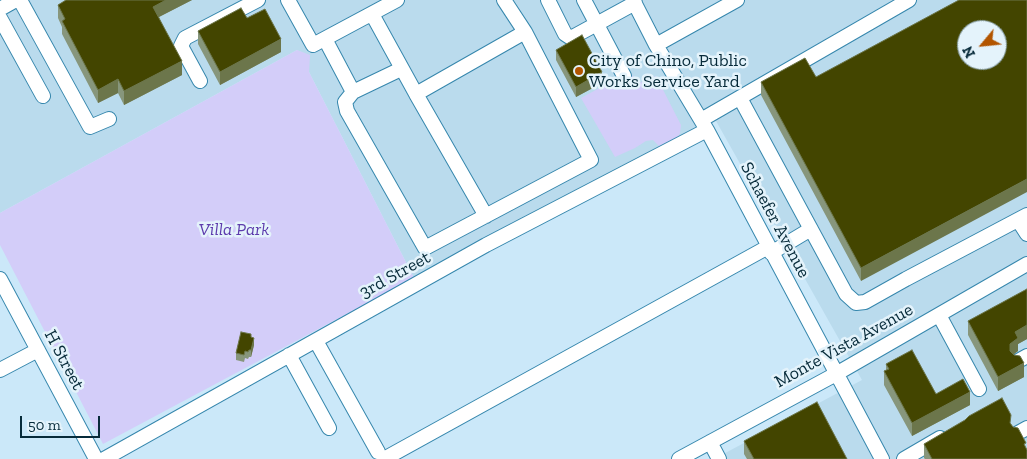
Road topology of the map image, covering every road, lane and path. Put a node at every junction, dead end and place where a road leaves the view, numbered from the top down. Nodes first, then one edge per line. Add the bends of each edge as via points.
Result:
1 (16, 0) edge
2 (20, 0) edge
3 (258, 0) edge
4 (288, 0) edge
5 (397, 0) edge
6 (504, 0) edge
7 (548, 0) edge
8 (584, 0) edge
9 (737, 0) edge
10 (909, 0) edge
11 (634, 2) edge
12 (0, 9) edge
13 (372, 14) junction
14 (0, 18) edge
15 (597, 25) junction
16 (525, 32) junction
17 (319, 42) junction
18 (656, 45) junction
19 (401, 69) junction
20 (624, 76) dead end
21 (200, 80) dead end
22 (353, 92) junction
23 (416, 94) junction
24 (43, 96) dead end
25 (740, 98) junction
26 (109, 119) dead end
27 (704, 125) junction
28 (486, 216) junction
29 (1022, 218) edge
30 (811, 229) junction
31 (1027, 234) edge
32 (770, 250) junction
33 (1027, 264) edge
34 (0, 279) edge
35 (938, 315) junction
36 (316, 341) junction
37 (38, 350) junction
38 (290, 356) junction
39 (0, 370) edge
40 (836, 374) junction
41 (979, 388) dead end
42 (329, 428) dead end
43 (953, 431) edge
44 (710, 442) junction
45 (381, 455) edge
46 (96, 459) edge
47 (104, 459) edge
48 (679, 459) edge
49 (719, 459) edge
50 (882, 459) edge
51 (904, 459) edge

1 - 12 street
2 - 26 street via 90,126
3 - 21 street via 185,38 181,46
4 - 17 street
5 - 13 street
6 - 16 street
7 - 15 street via 565,34 571,38
8 - 15 street
9 - 18 street
10 - 25 street, 3rd Street
11 - 15 street
11 - 18 street, Schaefer Avenue
13 - 17 street
13 - 19 street
14 - 24 street
15 - 20 street
16 - 23 street
16 - 28 street via 591,160
17 - 22 street
18 - 27 street, Schaefer Avenue
19 - 22 street
19 - 23 street
22 - 28 street via 345,102 347,110 425,248
23 - 28 street
25 - 27 street, 3rd Street
25 - 30 street
27 - 32 street, Schaefer Avenue
27 - 36 street, 3rd Street
29 - 30 street via 865,302 856,303 846,294
29 - 31 street
30 - 32 street
32 - 40 street, Schaefer Avenue
32 - 45 street
33 - 35 street, Monte Vista Avenue
34 - 37 street, H Street
35 - 40 street, Monte Vista Avenue
35 - 41 street
36 - 38 street, 3rd Street
36 - 45 street
37 - 39 street
37 - 46 street, H Street
38 - 42 street
38 - 47 street, 3rd Street
40 - 44 street, Monte Vista Avenue
40 - 50 street, Schaefer Avenue
43 - 51 street
44 - 48 street, Monte Vista Avenue
44 - 49 street

